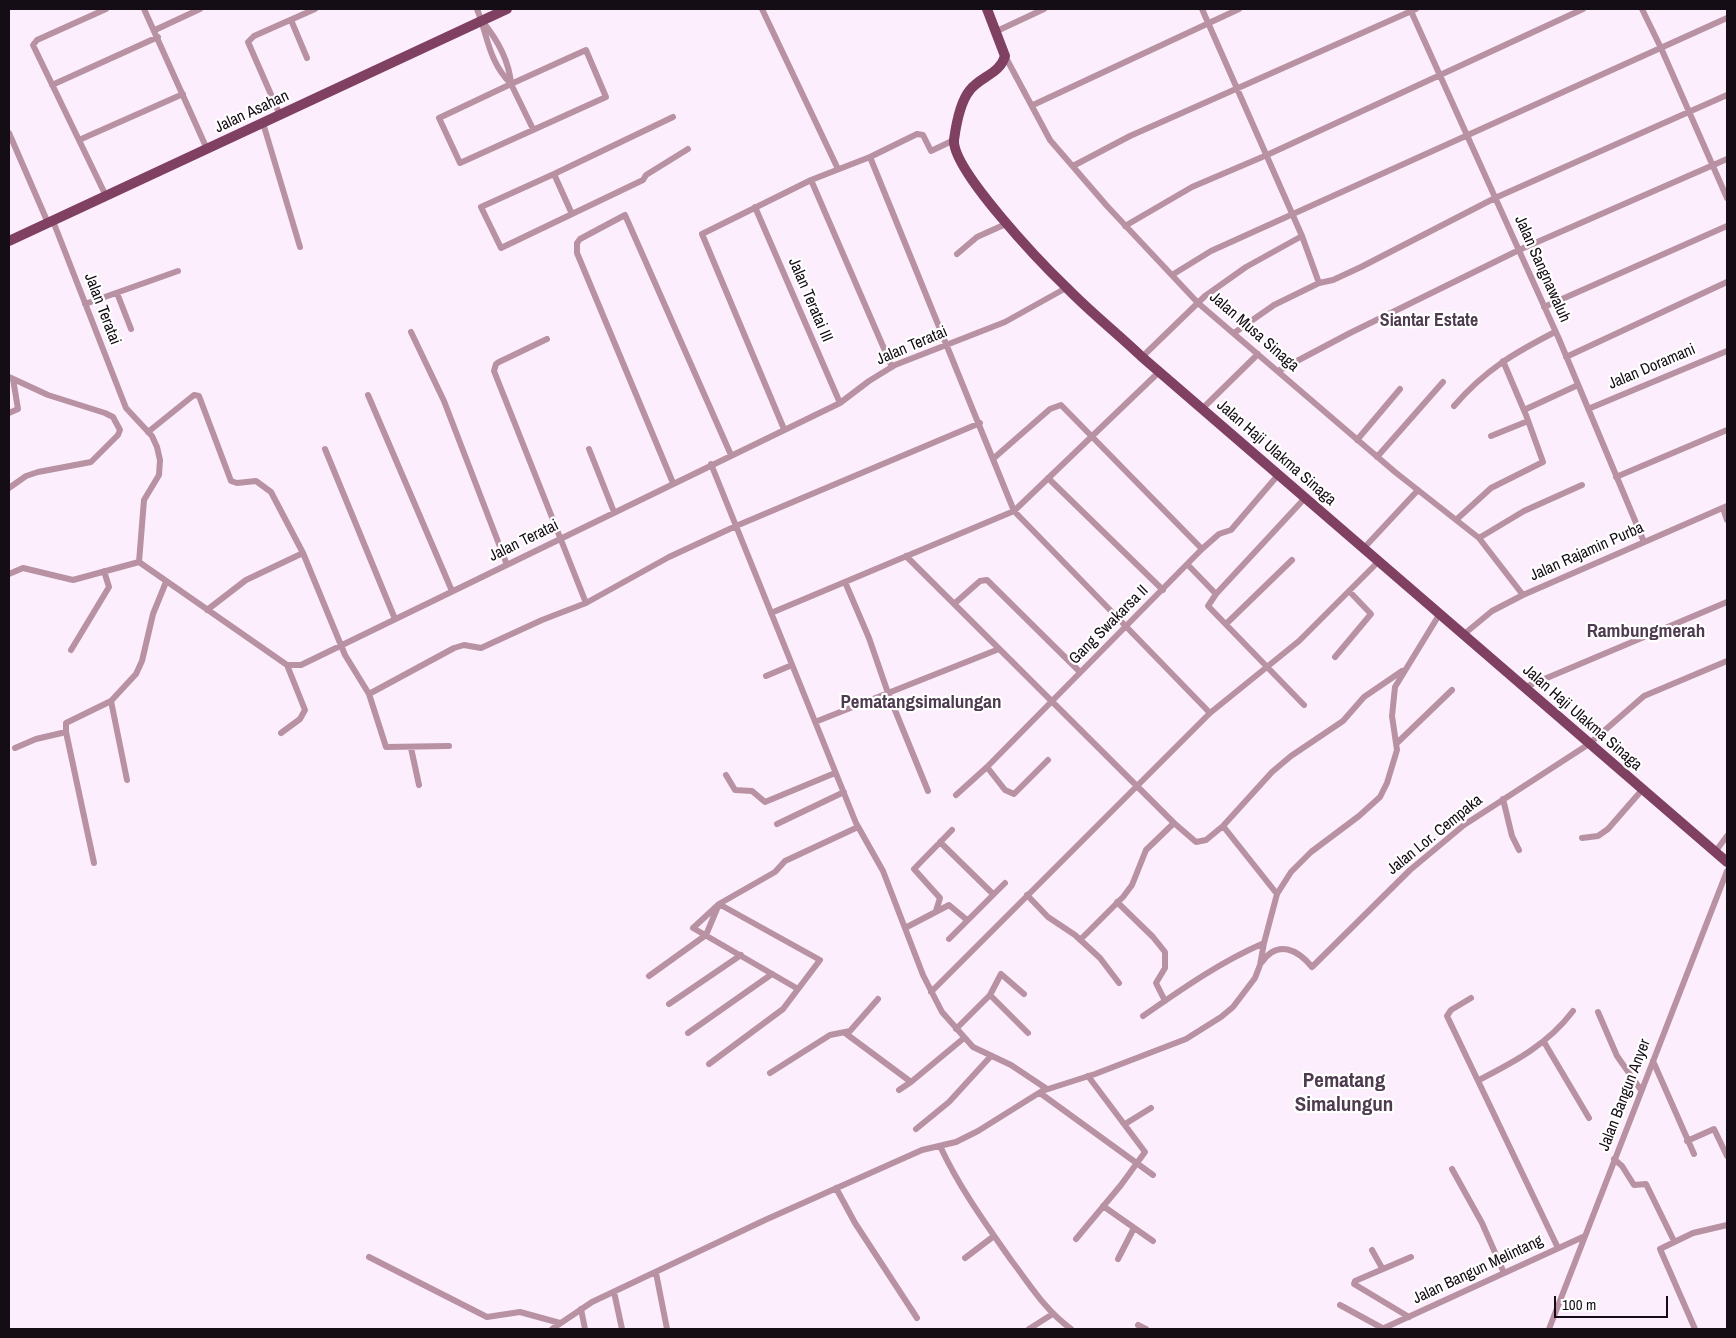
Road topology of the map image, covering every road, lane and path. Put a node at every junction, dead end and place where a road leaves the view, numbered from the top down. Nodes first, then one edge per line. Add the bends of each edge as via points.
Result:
1 (106, 9) edge
2 (144, 9) edge
3 (200, 9) edge
4 (315, 9) edge
5 (476, 9) edge
6 (507, 9) edge
7 (762, 9) edge
8 (987, 9) edge
9 (1044, 9) edge
10 (1202, 9) edge
11 (1239, 9) edge
12 (1583, 9) edge
13 (1642, 9) edge
14 (1412, 10) edge
15 (1727, 18) edge
16 (291, 20) junction
17 (482, 21) junction
18 (1209, 23) junction
19 (155, 30) junction
20 (997, 31) junction
21 (158, 37) junction
22 (1662, 48) junction
23 (1005, 56) junction
24 (308, 58) dead end
25 (1440, 75) junction
26 (510, 84) junction
27 (52, 85) junction
28 (1238, 89) junction
29 (183, 94) junction
30 (1727, 95) edge
31 (1033, 105) junction
32 (1690, 112) junction
33 (280, 115) junction
34 (673, 117) dead end
35 (263, 123) junction
36 (533, 129) junction
37 (9, 133) edge
38 (1467, 137) junction
39 (79, 140) junction
40 (954, 140) junction
41 (207, 149) junction
42 (688, 149) dead end
43 (1267, 155) junction
44 (870, 157) junction
45 (1727, 159) edge
46 (1713, 165) junction
47 (1073, 166) junction
48 (838, 169) junction
49 (554, 174) junction
50 (811, 180) junction
51 (106, 196) junction
52 (1495, 198) junction
53 (1727, 198) edge
54 (755, 207) junction
55 (572, 214) junction
56 (1293, 215) junction
57 (50, 222) junction
58 (1008, 223) junction
59 (1125, 226) junction
60 (1727, 226) edge
61 (1302, 236) junction
62 (9, 241) edge
63 (300, 247) dead end
64 (1519, 250) junction
65 (957, 254) dead end
66 (178, 271) dead end
67 (1172, 275) junction
68 (1727, 282) edge
69 (1319, 283) junction
70 (1066, 288) junction
71 (117, 293) junction
72 (1198, 303) junction
73 (85, 304) junction
74 (1544, 307) junction
75 (131, 329) dead end
76 (411, 332) dead end
77 (1555, 332) junction
78 (1234, 333) junction
79 (546, 339) dead end
80 (948, 345) junction
81 (1727, 351) edge
82 (1258, 354) junction
83 (1142, 357) junction
84 (1566, 357) junction
85 (1503, 361) junction
86 (892, 367) junction
87 (1278, 371) junction
88 (1159, 372) junction
89 (11, 378) edge
90 (1443, 382) dead end
91 (1578, 385) junction
92 (1400, 389) dead end
93 (368, 395) dead end
94 (840, 403) junction
95 (1454, 406) dead end
96 (1202, 409) junction
97 (1588, 409) junction
98 (1524, 410) junction
99 (9, 413) edge
100 (1528, 421) junction
101 (980, 423) junction
102 (784, 429) junction
103 (1727, 430) edge
104 (148, 432) junction
105 (1092, 436) junction
106 (1491, 436) dead end
107 (1357, 440) junction
108 (326, 449) dead end
109 (589, 449) dead end
110 (731, 455) junction
111 (1377, 457) junction
112 (994, 458) junction
113 (711, 464) junction
114 (1278, 475) junction
115 (1616, 477) junction
116 (1048, 478) junction
117 (673, 483) junction
118 (1582, 485) dead end
119 (9, 488) edge
120 (1418, 490) junction
121 (1305, 498) junction
122 (1725, 507) edge
123 (1014, 511) junction
124 (614, 512) junction
125 (1456, 520) junction
126 (1727, 520) edge
127 (736, 526) junction
128 (560, 538) junction
129 (1479, 538) junction
130 (1644, 542) junction
131 (1202, 549) junction
132 (1363, 549) junction
133 (303, 553) junction
134 (906, 556) junction
135 (1292, 560) dead end
136 (139, 562) junction
137 (1378, 562) junction
138 (1188, 564) junction
139 (507, 565) junction
140 (104, 571) junction
141 (9, 574) edge
142 (166, 582) junction
143 (844, 582) junction
144 (1163, 590) junction
145 (452, 591) junction
146 (1349, 591) junction
147 (1216, 594) junction
148 (1523, 595) junction
149 (1727, 602) edge
150 (586, 603) junction
151 (954, 604) junction
152 (208, 610) junction
153 (771, 613) junction
154 (1439, 615) junction
155 (395, 619) junction
156 (1226, 624) junction
157 (1125, 628) junction
158 (1464, 635) junction
159 (341, 646) junction
160 (998, 649) junction
161 (71, 650) dead end
162 (1335, 657) dead end
163 (1727, 661) edge
164 (287, 665) junction
165 (792, 665) junction
166 (1266, 668) junction
167 (1404, 670) junction
168 (1080, 672) junction
169 (766, 676) dead end
170 (1524, 688) junction
171 (1452, 690) dead end
172 (888, 693) junction
173 (369, 694) junction
174 (111, 701) junction
175 (1052, 702) junction
176 (1304, 705) dead end
177 (1210, 713) junction
178 (815, 722) junction
179 (66, 732) junction
180 (281, 732) dead end
181 (1397, 742) junction
182 (1589, 744) junction
183 (449, 746) dead end
184 (15, 748) dead end
185 (411, 748) junction
186 (1048, 760) dead end
187 (987, 767) junction
188 (835, 772) junction
189 (726, 775) dead end
190 (127, 780) dead end
191 (419, 785) dead end
192 (1136, 786) junction
193 (1642, 790) junction
194 (928, 791) dead end
195 (844, 792) junction
196 (956, 794) dead end
197 (1503, 799) junction
198 (1174, 823) junction
199 (777, 824) dead end
200 (1223, 826) junction
201 (858, 827) junction
202 (952, 830) dead end
203 (1727, 836) edge
204 (1582, 838) dead end
205 (940, 842) junction
206 (1519, 850) dead end
207 (1715, 852) junction
208 (1727, 862) edge
209 (94, 863) dead end
210 (1727, 871) edge
211 (1005, 884) dead end
212 (993, 894) junction
213 (1277, 894) junction
214 (1027, 895) junction
215 (1117, 902) junction
216 (719, 904) junction
217 (936, 911) junction
218 (967, 920) junction
219 (905, 928) junction
220 (706, 935) junction
221 (949, 939) dead end
222 (1080, 940) junction
223 (1264, 943) junction
224 (741, 955) junction
225 (1260, 965) junction
226 (772, 974) junction
227 (649, 976) dead end
228 (1119, 983) dead end
229 (798, 989) junction
230 (931, 992) junction
231 (1024, 994) dead end
232 (990, 995) junction
233 (1471, 998) dead end
234 (878, 999) dead end
235 (1165, 1001) junction
236 (669, 1004) dead end
237 (1573, 1011) dead end
238 (1598, 1012) dead end
239 (1143, 1016) dead end
240 (956, 1029) junction
241 (688, 1033) dead end
242 (844, 1033) junction
243 (1028, 1033) dead end
244 (964, 1038) junction
245 (1544, 1042) junction
246 (990, 1056) junction
247 (1652, 1062) junction
248 (709, 1064) dead end
249 (770, 1073) dead end
250 (1088, 1076) junction
251 (1479, 1080) junction
252 (911, 1082) junction
253 (1047, 1089) junction
254 (898, 1090) dead end
255 (1641, 1090) junction
256 (1040, 1093) junction
257 (1151, 1108) dead end
258 (1589, 1118) dead end
259 (1125, 1124) junction
260 (916, 1129) dead end
261 (1687, 1141) junction
262 (940, 1146) junction
263 (1694, 1154) dead end
264 (1727, 1156) edge
265 (1614, 1159) junction
266 (1137, 1164) junction
267 (1452, 1169) dead end
268 (1152, 1175) dead end
269 (836, 1188) junction
270 (1103, 1206) junction
271 (1727, 1225) edge
272 (1134, 1228) junction
273 (994, 1236) junction
274 (1584, 1236) junction
275 (1076, 1239) dead end
276 (1153, 1241) dead end
277 (1674, 1241) junction
278 (1558, 1248) junction
279 (1372, 1250) dead end
280 (369, 1257) dead end
281 (1411, 1257) dead end
282 (965, 1258) dead end
283 (1118, 1259) dead end
284 (1382, 1268) junction
285 (656, 1273) junction
286 (1504, 1273) junction
287 (614, 1292) junction
288 (1340, 1304) dead end
289 (581, 1309) junction
290 (1051, 1315) junction
291 (1409, 1317) junction
292 (917, 1318) dead end
293 (560, 1323) junction
294 (1138, 1325) dead end
295 (552, 1329) edge
296 (585, 1329) edge
297 (622, 1329) edge
298 (667, 1329) edge
299 (1029, 1329) edge
300 (1070, 1329) edge
301 (1146, 1329) edge
302 (1383, 1329) edge
303 (1549, 1329) edge
304 (1695, 1329) edge

1 - 27 street via 34,43
2 - 19 street
3 - 19 street
4 - 16 street
5 - 17 street
6 - 17 main road, Jalan Asahan
7 - 48 street
8 - 20 main road
9 - 20 street
10 - 18 street
11 - 18 street
12 - 25 street
13 - 22 street
14 - 25 street, Jalan Sangnawaluh
14 - 28 street
15 - 22 street
16 - 24 street
16 - 33 street via 254,36 248,42
17 - 26 street via 485,41 501,74
17 - 26 street via 495,36 510,70
17 - 33 main road, Jalan Asahan
18 - 28 street
18 - 31 street
19 - 21 street
20 - 23 main road
21 - 27 street
21 - 29 street
22 - 32 street
22 - 38 street
23 - 31 street, Jalan Musa Sinaga
23 - 40 main road, Jalan Haji Ulakma Sinaga via 1000,67 970,90 959,115
25 - 38 street, Jalan Sangnawaluh
25 - 43 street
26 - 36 street
26 - 36 street via 439,118 460,164
26 - 36 street via 586,50 606,97
27 - 39 street
28 - 43 street
28 - 47 street via 1130,136
29 - 39 street
29 - 41 street
30 - 32 street
31 - 47 street, Jalan Musa Sinaga via 1050,140
32 - 46 street
32 - 52 street
33 - 35 main road, Jalan Asahan
34 - 49 street
35 - 41 main road, Jalan Asahan
35 - 63 street
37 - 57 street, Jalan Teratai
38 - 52 street, Jalan Sangnawaluh
38 - 56 street
39 - 51 street
40 - 44 street via 930,151 920,133
40 - 58 main road, Jalan Haji Ulakma Sinaga via 958,160 964,170
41 - 51 main road, Jalan Asahan
42 - 55 street via 643,180
43 - 56 street
43 - 59 street via 1175,195
44 - 48 street
44 - 80 street
45 - 46 street
46 - 53 street
46 - 64 street
47 - 59 street, Jalan Musa Sinaga
48 - 50 street
49 - 55 street
49 - 55 street via 480,207 501,248
50 - 54 street
50 - 86 street
51 - 57 main road, Jalan Asahan
52 - 64 street, Jalan Sangnawaluh
52 - 69 street via 1361,267 1334,280
54 - 94 street, Jalan Teratai III
54 - 102 street via 702,234
56 - 61 street
56 - 67 street via 1211,251
57 - 62 main road, Jalan Asahan
57 - 73 street, Jalan Teratai
58 - 65 street via 977,238
58 - 70 main road, Jalan Haji Ulakma Sinaga
59 - 67 street, Jalan Musa Sinaga
60 - 74 street
61 - 69 street
61 - 72 street via 1246,267
64 - 74 street, Jalan Sangnawaluh
64 - 87 street
66 - 71 street
67 - 72 street, Jalan Musa Sinaga
68 - 84 street
69 - 78 street via 1262,312
70 - 80 street, Jalan Teratai via 1018,316
70 - 83 main road, Jalan Haji Ulakma Sinaga
71 - 73 street
71 - 75 street
72 - 78 street, Jalan Musa Sinaga
72 - 83 street
73 - 104 street, Jalan Teratai via 126,408
74 - 77 street, Jalan Sangnawaluh
76 - 139 street via 444,400
77 - 84 street, Jalan Sangnawaluh
77 - 85 street
78 - 82 street, Jalan Musa Sinaga
79 - 128 street via 499,362 494,371
80 - 86 street, Jalan Teratai
80 - 101 street
81 - 97 street, Jalan Doramani
82 - 87 street, Jalan Musa Sinaga
82 - 96 street
83 - 88 main road, Jalan Haji Ulakma Sinaga
84 - 91 street, Jalan Sangnawaluh
85 - 95 street via 1474,383
85 - 98 street
86 - 94 street, Jalan Teratai
87 - 107 street, Jalan Musa Sinaga
88 - 96 main road, Jalan Haji Ulakma Sinaga
88 - 105 street
89 - 99 street via 18,408
89 - 119 street via 48,395 105,413 113,418 120,430 91,462 38,472
90 - 111 street
91 - 97 street, Jalan Sangnawaluh
91 - 98 street
92 - 107 street
93 - 145 street
94 - 102 street, Jalan Teratai
96 - 114 main road, Jalan Haji Ulakma Sinaga
97 - 115 street, Jalan Sangnawaluh
98 - 100 street
100 - 106 street
100 - 125 street via 1543,462 1491,488
101 - 112 street
101 - 127 street
102 - 110 street, Jalan Teratai
103 - 115 street
104 - 133 street via 197,394 229,477 237,483 256,481 271,492
104 - 136 street via 160,460 159,474 144,500
105 - 112 street via 1058,405
105 - 116 street
105 - 131 street
107 - 111 street, Jalan Musa Sinaga
108 - 155 street
109 - 124 street
110 - 113 street, Jalan Teratai
110 - 117 street via 625,214 580,239 577,253
111 - 120 street, Jalan Musa Sinaga
112 - 123 street
113 - 117 street, Jalan Teratai
113 - 127 street
114 - 121 main road, Jalan Haji Ulakma Sinaga
114 - 131 street, Gang Swakarsa II via 1231,530 1219,534
115 - 130 street, Jalan Sangnawaluh
116 - 123 street
116 - 144 street
117 - 124 street, Jalan Teratai
118 - 129 street via 1524,511
120 - 125 street, Jalan Musa Sinaga
120 - 132 street
121 - 132 main road, Jalan Haji Ulakma Sinaga
121 - 147 street
122 - 126 street
122 - 130 street, Jalan Rajamin Purba
123 - 134 street
123 - 157 street
124 - 128 street, Jalan Teratai
125 - 129 street, Jalan Musa Sinaga
127 - 150 street via 669,557
127 - 153 street
128 - 139 street, Jalan Teratai
128 - 150 street
129 - 148 street, Jalan Musa Sinaga
130 - 148 street, Jalan Rajamin Purba
131 - 138 street, Gang Swakarsa II
132 - 137 main road, Jalan Haji Ulakma Sinaga
133 - 152 street via 246,580
133 - 159 street
134 - 143 street
134 - 151 street
135 - 156 street
136 - 140 street
136 - 142 street
137 - 146 street
137 - 154 main road, Jalan Haji Ulakma Sinaga
138 - 144 street, Gang Swakarsa II
138 - 147 street
139 - 145 street, Jalan Teratai
140 - 141 street via 73,580 23,568
140 - 161 street via 109,587
142 - 152 street
142 - 174 street via 153,614 142,661 130,682
143 - 153 street
143 - 172 street via 869,638
144 - 157 street, Gang Swakarsa II
145 - 155 street, Jalan Teratai
146 - 162 street via 1371,614
146 - 166 street
147 - 156 street via 1208,606
148 - 158 street, Jalan Rajamin Purba via 1492,610
149 - 170 street
150 - 173 street via 481,648 454,648
151 - 160 street
151 - 168 street via 980,581 987,580
152 - 164 street
153 - 165 street
154 - 158 main road, Jalan Haji Ulakma Sinaga
154 - 167 street
155 - 159 street, Jalan Teratai
156 - 166 street
157 - 168 street, Gang Swakarsa II
157 - 177 street
158 - 170 main road, Jalan Haji Ulakma Sinaga
159 - 164 street, Jalan Teratai via 301,665
159 - 173 street
160 - 172 street
160 - 175 street
163 - 182 street, Jalan Lor. Cempaka via 1644,696
164 - 180 street via 305,710 300,719
165 - 169 street
165 - 178 street
166 - 176 street
166 - 177 street
167 - 181 street via 1392,700
167 - 200 street via 1364,697 1343,721 1272,772
168 - 175 street, Gang Swakarsa II
170 - 182 main road, Jalan Haji Ulakma Sinaga
171 - 181 street
172 - 178 street
172 - 194 street
173 - 185 street via 386,747
174 - 179 street via 68,720
174 - 190 street
175 - 187 street, Gang Swakarsa II
175 - 192 street
177 - 192 street
178 - 188 street
179 - 184 street
179 - 209 street
181 - 213 street via 1396,758 1380,797 1311,852
182 - 193 main road, Jalan Haji Ulakma Sinaga
182 - 197 street, Jalan Lor. Cempaka
183 - 185 street
185 - 191 street
186 - 187 street via 1014,794 1005,790
187 - 196 street, Gang Swakarsa II
188 - 189 street via 765,802 752,791 735,790
188 - 195 street
192 - 198 street
192 - 214 street
193 - 204 street via 1608,829 1598,836
193 - 207 main road, Jalan Haji Ulakma Sinaga
195 - 199 street
195 - 201 street
197 - 206 street
197 - 225 street, Jalan Lor. Cempaka via 1464,825 1410,870 1312,966 1289,949 1273,952
198 - 200 street via 1200,843
198 - 215 street via 1146,850 1132,885
200 - 213 street
201 - 216 street via 785,861 775,872
201 - 219 street via 884,871
202 - 205 street
203 - 207 street
205 - 212 street
205 - 217 street via 914,869 940,898
207 - 208 main road, Jalan Haji Ulakma Sinaga
210 - 247 street, Jalan Bangun Anyer
211 - 212 street
212 - 218 street
213 - 223 street
214 - 222 street via 1048,917
214 - 230 street
215 - 222 street
215 - 235 street via 1165,952 1165,968 1156,983
216 - 220 street
216 - 220 street via 693,928
216 - 229 street via 820,960
217 - 218 street via 949,905
217 - 219 street
218 - 221 street
219 - 230 street
220 - 224 street
220 - 227 street
222 - 228 street via 1100,958
223 - 225 street
223 - 235 street via 1205,973
224 - 226 street
224 - 236 street
225 - 250 street via 1234,1007 1204,1029 1186,1039
226 - 229 street
226 - 241 street
229 - 248 street via 782,1009
230 - 240 street
231 - 232 street via 1001,974
232 - 240 street
232 - 243 street
233 - 251 street via 1446,1014
234 - 242 street via 854,1028
235 - 239 street
237 - 245 street
238 - 255 street via 1622,1065
240 - 244 street
242 - 249 street via 830,1035
242 - 252 street
244 - 246 street
244 - 252 street
245 - 251 street
245 - 258 street
246 - 253 street via 1011,1065
246 - 260 street via 949,1102
247 - 255 street, Jalan Bangun Anyer
247 - 261 street
250 - 253 street
250 - 259 street
251 - 278 street
252 - 254 street
253 - 256 street
255 - 265 street, Jalan Bangun Anyer
256 - 262 street via 978,1131
256 - 266 street
257 - 259 street
259 - 266 street via 1144,1152
261 - 263 street
261 - 264 street via 1715,1129
262 - 269 street via 922,1150
262 - 273 street via 960,1186
265 - 274 street, Jalan Bangun Anyer
265 - 277 street via 1634,1186 1646,1184
266 - 268 street
266 - 270 street
267 - 286 street via 1482,1223
269 - 285 street
269 - 292 street
270 - 272 street
270 - 275 street
271 - 277 street
272 - 276 street
272 - 283 street
273 - 282 street
273 - 290 street
274 - 278 street, Jalan Bangun Melintang
274 - 303 street, Jalan Bangun Anyer
277 - 304 street via 1662,1247 1661,1251
278 - 286 street, Jalan Bangun Melintang
279 - 284 street
280 - 293 street via 487,1317 520,1312
281 - 284 street
284 - 291 street via 1355,1281 1354,1286
285 - 287 street
285 - 298 street
286 - 291 street, Jalan Bangun Melintang
287 - 289 street
287 - 297 street
288 - 302 street
289 - 293 street
289 - 296 street
290 - 299 street
290 - 300 street
291 - 302 street, Jalan Bangun Melintang
293 - 295 street
294 - 301 street

